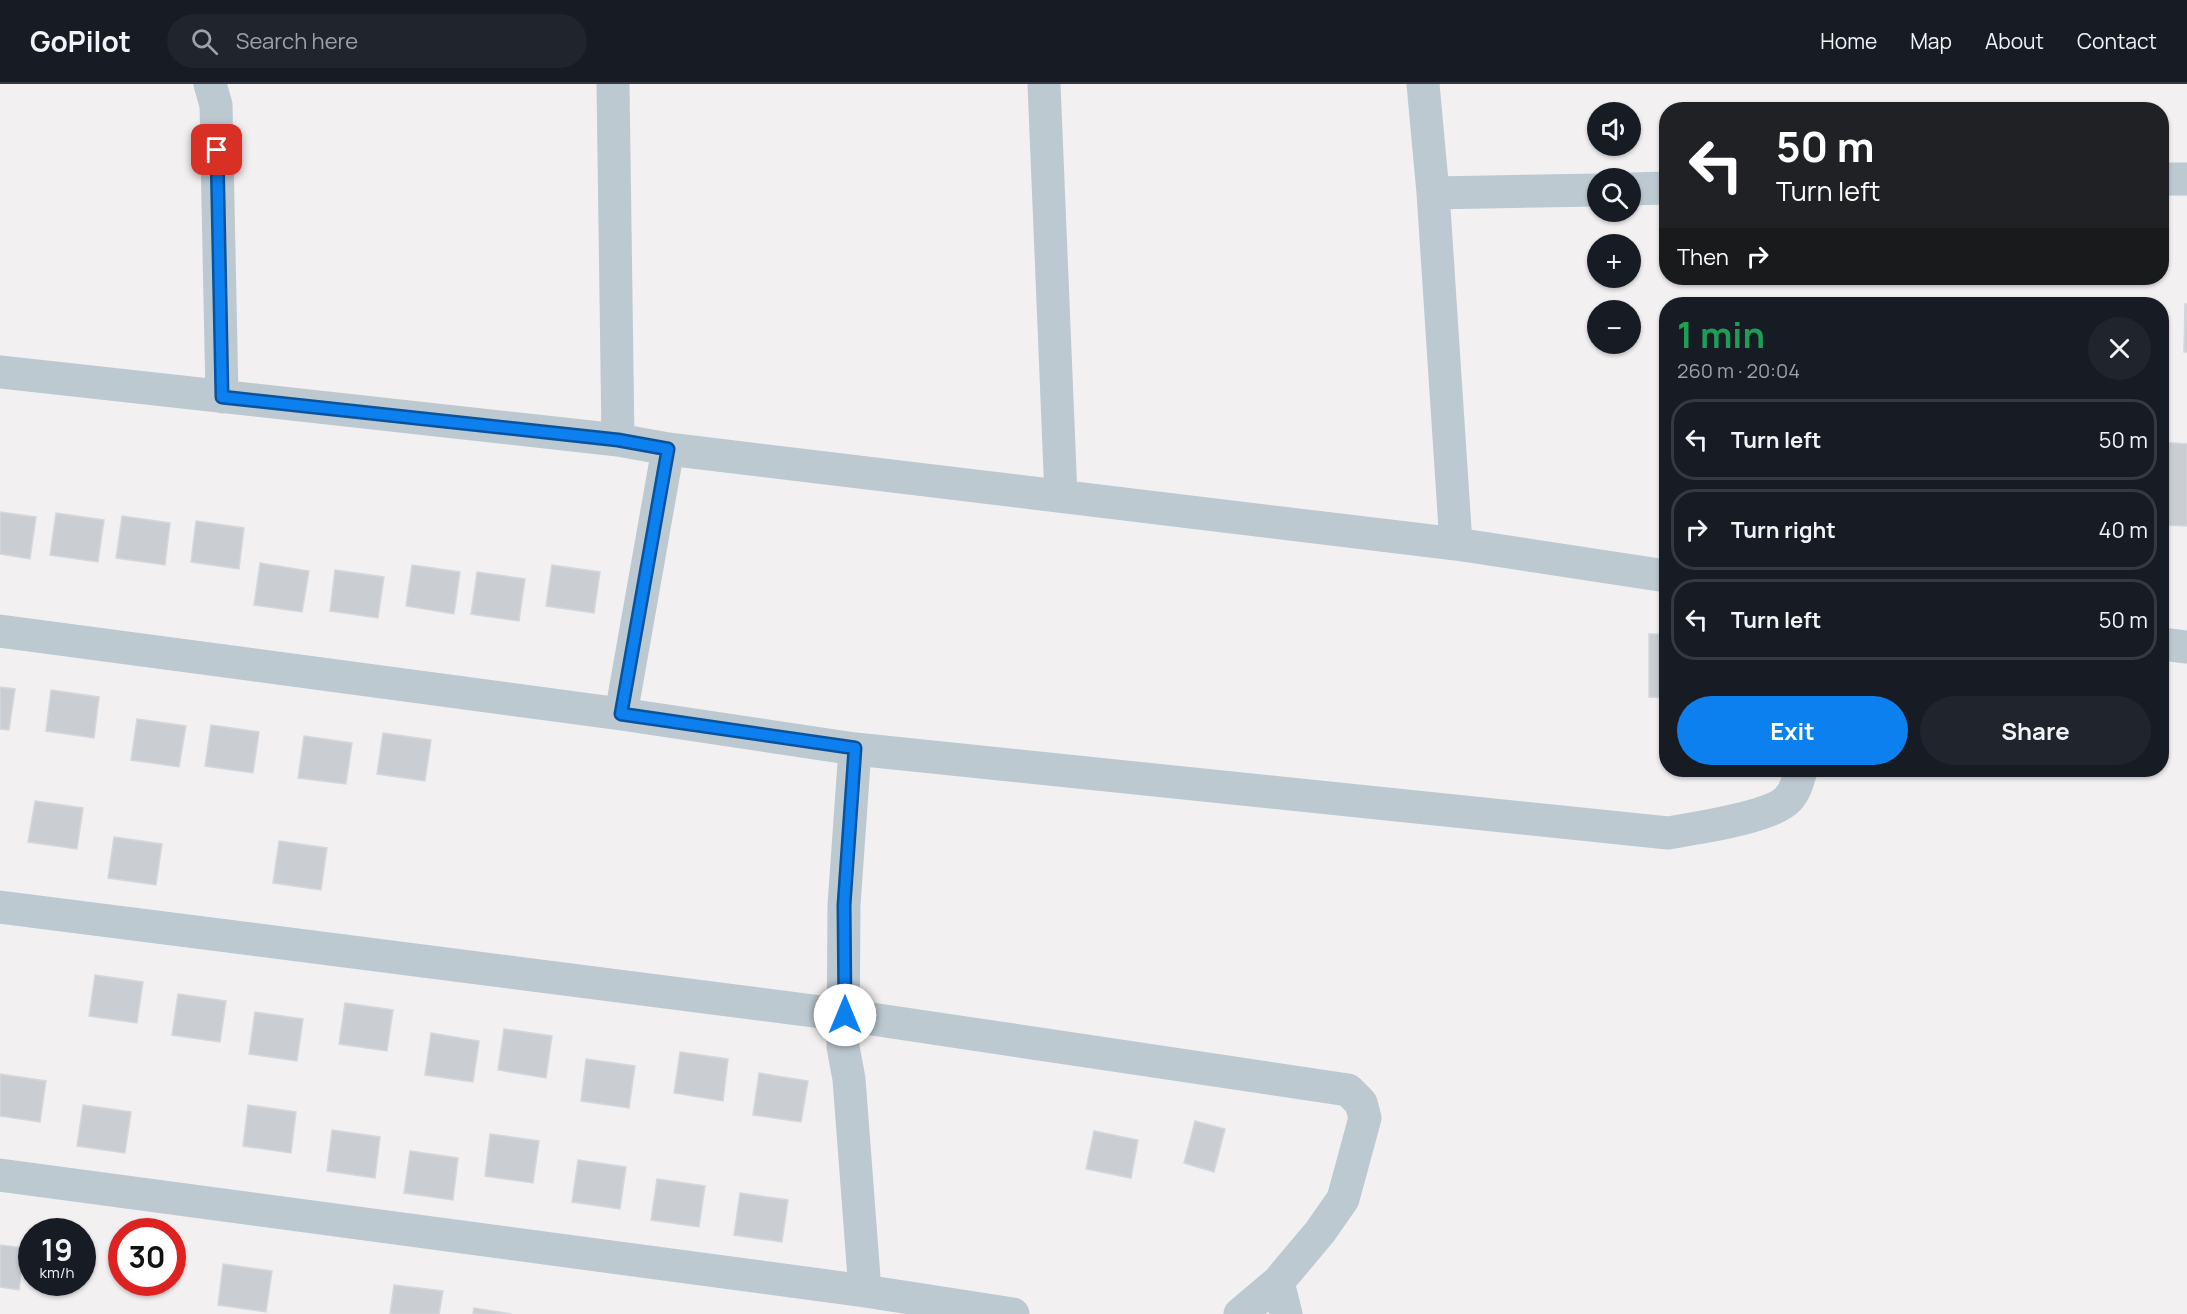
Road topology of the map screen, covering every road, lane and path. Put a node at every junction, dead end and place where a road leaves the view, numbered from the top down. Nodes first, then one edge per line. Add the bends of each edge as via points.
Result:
1 (210, 84) edge
2 (613, 84) edge
3 (1044, 84) edge
4 (1423, 84) edge
5 (2169, 179) edge
6 (2187, 179) edge
7 (1659, 188) edge
8 (1641, 189) edge
9 (1587, 190) edge
10 (1433, 193) junction
11 (0, 372) edge
12 (222, 397) junction
13 (618, 440) junction
14 (668, 449) junction
15 (1061, 496) junction
16 (1456, 544) junction
17 (1659, 575) edge
18 (0, 631) edge
19 (2169, 645) edge
20 (2187, 647) edge
21 (621, 714) junction
22 (855, 748) junction
23 (1799, 777) edge
24 (0, 907) edge
25 (845, 1015) junction
26 (0, 1175) edge
27 (1278, 1282) junction
28 (865, 1291) junction
29 (1013, 1314) edge
30 (1240, 1314) edge
31 (1286, 1314) edge

1 - 12 street via 216,105
2 - 13 street
3 - 15 street
4 - 10 street
5 - 6 street
7 - 8 street
9 - 10 street
10 - 16 street
11 - 12 street
12 - 13 street
13 - 14 street
14 - 15 street
14 - 21 street
15 - 16 street
16 - 17 street
18 - 21 street
19 - 20 street
21 - 22 street
22 - 23 street via 1668,832 1724,824 1775,808 1787,800
22 - 25 street via 844,905
24 - 25 street
25 - 27 street via 1348,1090 1361,1103 1365,1118 1342,1199
25 - 28 street via 843,1047 849,1079
26 - 28 street
27 - 30 street
27 - 31 street
28 - 29 street

